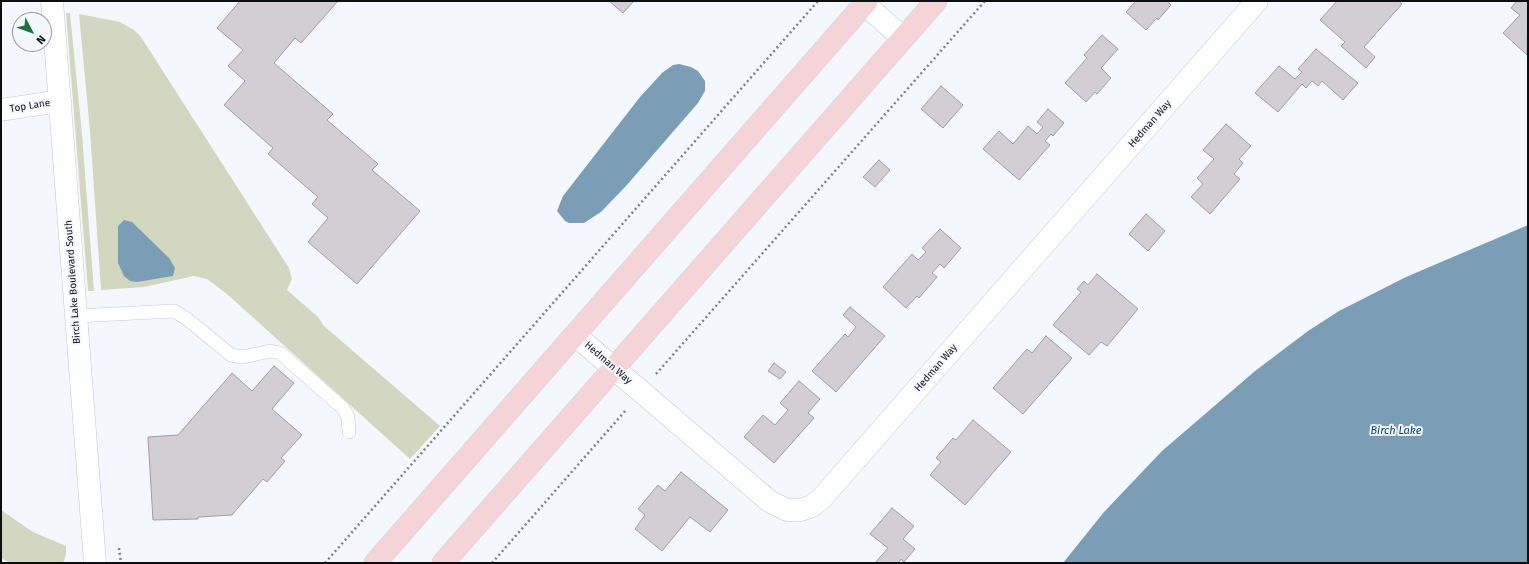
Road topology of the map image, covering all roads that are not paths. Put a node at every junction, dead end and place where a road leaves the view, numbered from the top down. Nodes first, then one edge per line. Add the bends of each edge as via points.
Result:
1 (52, 1) edge
2 (936, 1) edge
3 (1257, 1) edge
4 (864, 2) edge
5 (903, 38) junction
6 (60, 101) junction
7 (1, 110) edge
8 (76, 316) junction
9 (575, 334) junction
10 (614, 368) junction
11 (349, 432) dead end
12 (95, 563) edge
13 (375, 563) edge
14 (443, 563) edge

1 - 6 street, Birch Lake Boulevard South
2 - 5 main road
3 - 10 street, Hedman Way via 821,499 812,506 801,510 787,510 769,501
4 - 5 street
4 - 9 main road
5 - 10 main road
6 - 7 street, Top Lane
6 - 8 street, Birch Lake Boulevard South
8 - 11 lane via 174,311 231,355 243,357 270,352 280,353 343,408 348,417
8 - 12 street, Birch Lake Boulevard South
9 - 10 street, Hedman Way
9 - 13 main road
10 - 14 main road

